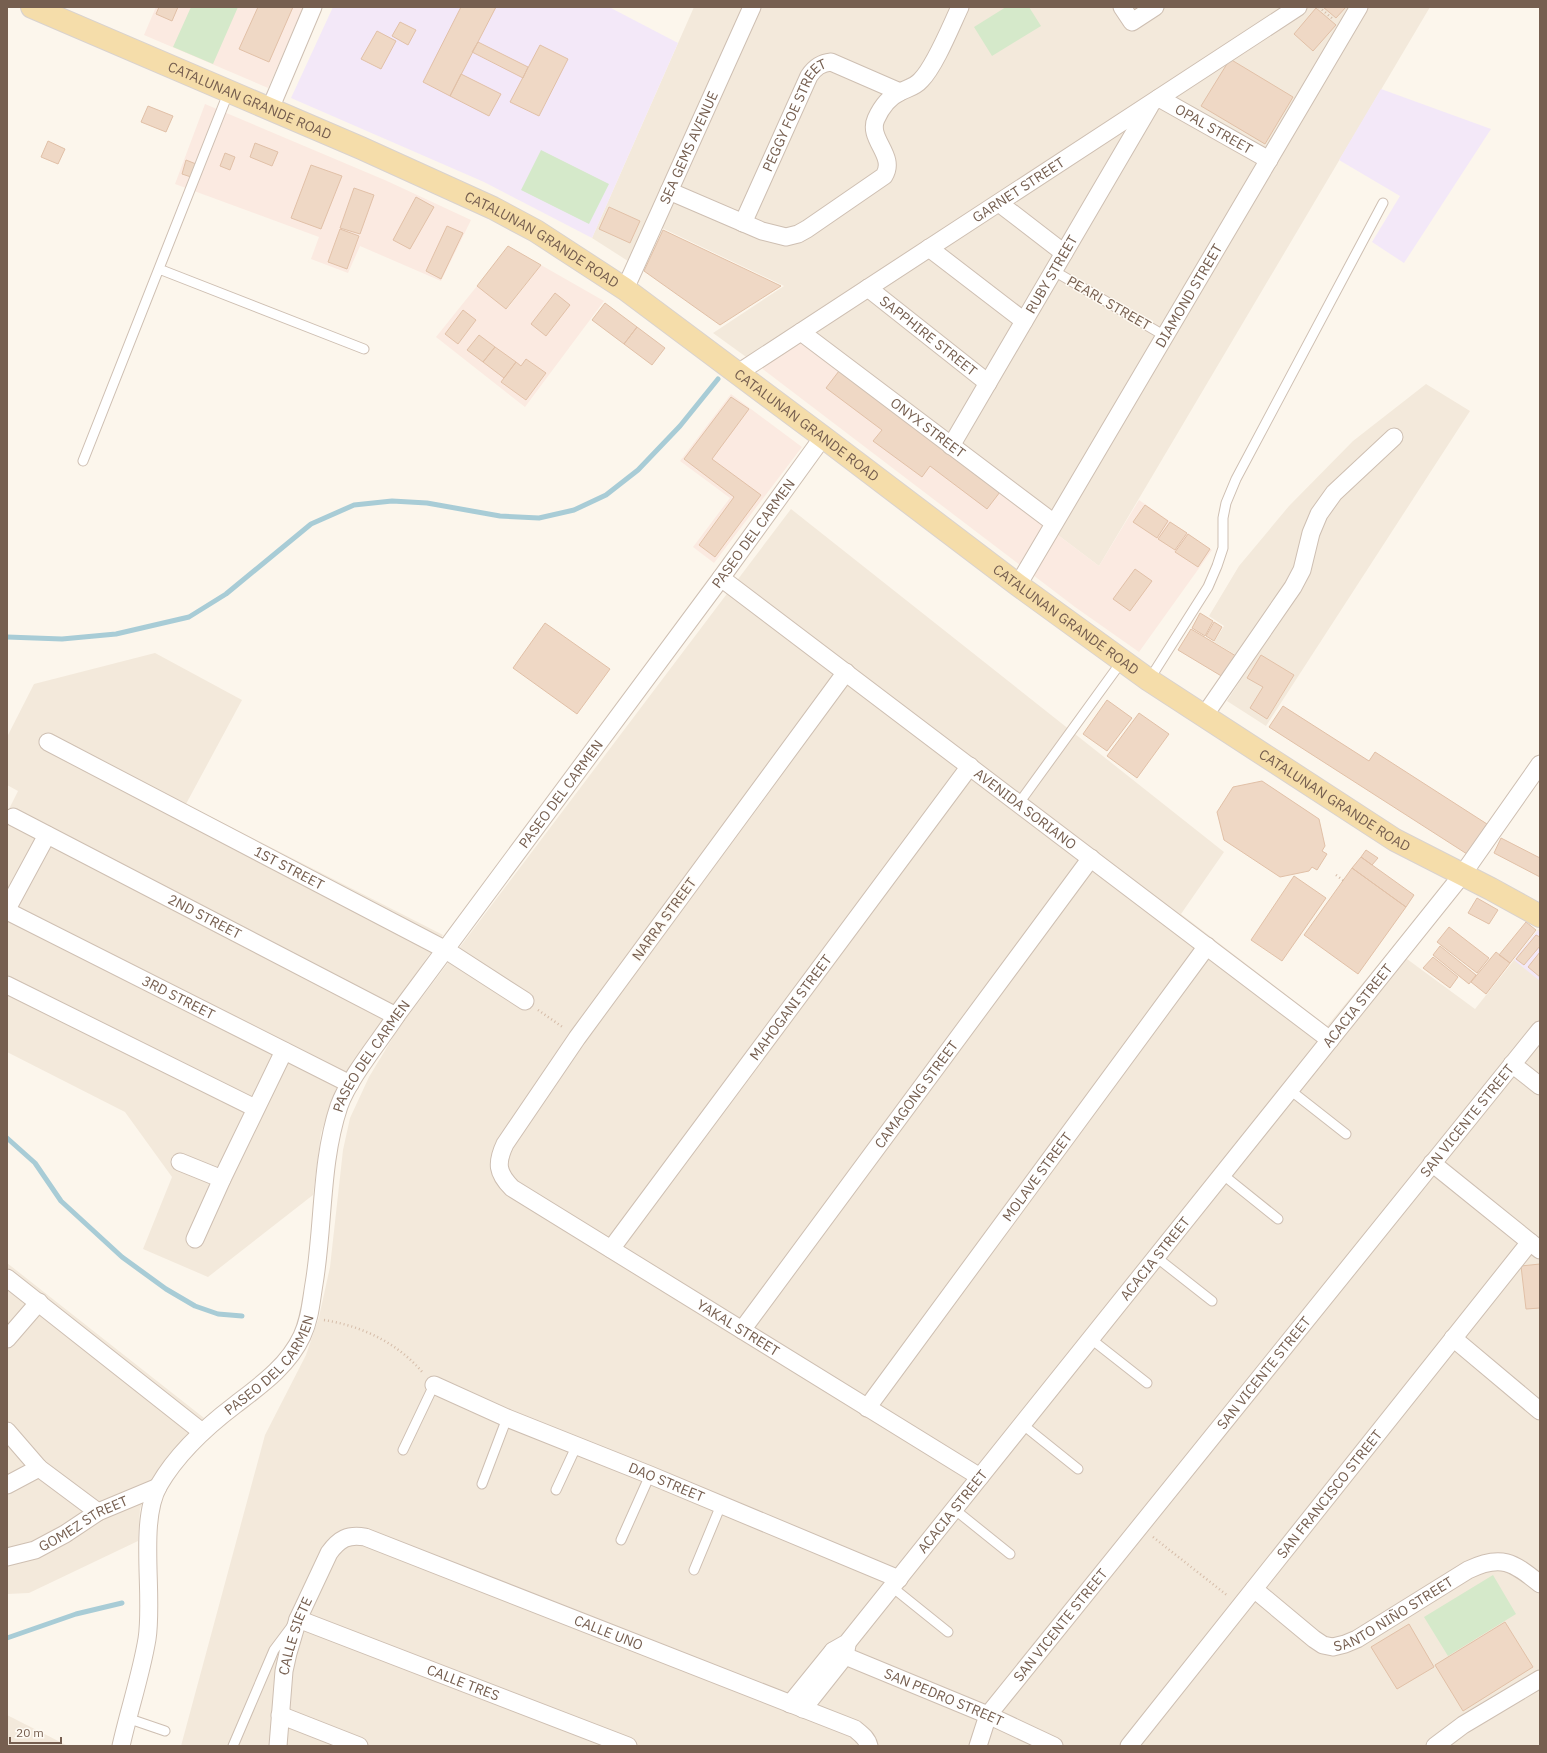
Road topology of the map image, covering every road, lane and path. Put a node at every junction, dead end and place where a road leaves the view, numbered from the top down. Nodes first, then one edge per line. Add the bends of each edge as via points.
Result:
1 (32, 7) edge
2 (313, 7) edge
3 (752, 7) edge
4 (960, 7) edge
5 (1122, 7) edge
6 (1155, 7) edge
7 (1298, 7) edge
8 (1359, 7) edge
9 (229, 90) junction
10 (900, 92) junction
11 (1155, 100) junction
12 (270, 109) junction
13 (1269, 160) junction
14 (669, 191) junction
15 (999, 203) junction
16 (1383, 203) dead end
17 (743, 223) junction
18 (929, 248) junction
19 (1064, 253) junction
20 (159, 269) junction
21 (1054, 271) junction
22 (868, 288) junction
23 (624, 289) junction
24 (1024, 321) junction
25 (801, 332) junction
26 (1165, 336) junction
27 (364, 349) dead end
28 (738, 373) junction
29 (988, 383) junction
30 (824, 437) junction
31 (1394, 437) dead end
32 (951, 446) junction
33 (83, 461) dead end
34 (1054, 523) junction
35 (721, 578) junction
36 (1018, 585) junction
37 (1122, 661) junction
38 (846, 672) junction
39 (1149, 680) junction
40 (1204, 716) junction
41 (48, 742) dead end
42 (1540, 764) edge
43 (970, 766) junction
44 (1019, 804) junction
45 (13, 817) dead end
46 (47, 835) junction
47 (1091, 858) junction
48 (1336, 875) dead end
49 (1462, 875) junction
50 (1344, 881) dead end
51 (7, 910) edge
52 (1540, 916) edge
53 (1207, 946) junction
54 (446, 950) junction
55 (7, 985) edge
56 (525, 1001) joint
57 (396, 1016) junction
58 (1540, 1030) edge
59 (577, 1038) junction
60 (1330, 1040) junction
61 (284, 1051) junction
62 (1512, 1064) junction
63 (350, 1084) junction
64 (1540, 1086) edge
65 (1290, 1090) junction
66 (255, 1108) junction
67 (1346, 1134) dead end
68 (180, 1162) dead end
69 (1432, 1163) junction
70 (501, 1174) joint
71 (1222, 1174) junction
72 (222, 1179) junction
73 (1278, 1219) dead end
74 (195, 1239) dead end
75 (1535, 1246) edge
76 (611, 1249) junction
77 (1156, 1257) junction
78 (7, 1278) edge
79 (1212, 1301) dead end
80 (39, 1302) junction
81 (309, 1317) junction
82 (742, 1330) junction
83 (1453, 1338) junction
84 (7, 1339) edge
85 (1091, 1339) junction
86 (1147, 1383) dead end
87 (434, 1385) junction
88 (867, 1408) junction
89 (1540, 1411) edge
90 (506, 1418) junction
91 (1022, 1424) junction
92 (7, 1431) edge
93 (202, 1432) junction
94 (576, 1447) junction
95 (403, 1450) dead end
96 (39, 1468) junction
97 (1078, 1469) dead end
98 (650, 1475) junction
99 (980, 1477) junction
100 (482, 1484) dead end
101 (7, 1485) edge
102 (158, 1487) junction
103 (556, 1490) dead end
104 (721, 1505) junction
105 (954, 1509) junction
106 (98, 1512) junction
107 (1139, 1526) junction
108 (345, 1537) joint
109 (621, 1540) dead end
110 (1010, 1554) dead end
111 (7, 1558) edge
112 (694, 1570) dead end
113 (895, 1583) junction
114 (1540, 1584) edge
115 (1254, 1589) junction
116 (1241, 1606) junction
117 (298, 1619) junction
118 (948, 1632) dead end
119 (842, 1650) junction
120 (1540, 1679) edge
121 (796, 1706) junction
122 (280, 1715) junction
123 (988, 1715) junction
124 (127, 1718) junction
125 (165, 1731) dead end
126 (868, 1744) edge
127 (121, 1746) edge
128 (233, 1746) edge
129 (278, 1746) edge
130 (359, 1746) edge
131 (628, 1746) edge
132 (978, 1746) edge
133 (1054, 1746) edge
134 (1129, 1746) edge
135 (1435, 1746) edge

1 - 9 main road, CATALUNAN GRANDE ROAD
2 - 12 street
3 - 14 street, SEA GEMS AVENUE
4 - 10 street via 922,80
5 - 6 street via 1132,22
7 - 11 street, GARNET STREET
8 - 13 street, DIAMOND STREET
9 - 12 main road, CATALUNAN GRANDE ROAD
9 - 20 lane
10 - 17 street via 882,108 875,121 876,133 888,160 888,170 884,176 798,234 786,237
10 - 17 street, PEGGY FOE STREET via 831,62 823,63 814,69
11 - 13 street, OPAL STREET
11 - 15 street, GARNET STREET
11 - 19 street, RUBY STREET
12 - 23 main road, CATALUNAN GRANDE ROAD via 493,208 574,254
13 - 26 street, DIAMOND STREET
14 - 17 street
14 - 23 street, SEA GEMS AVENUE
15 - 18 street, GARNET STREET
15 - 19 street
16 - 39 lane via 1236,479 1223,518 1223,548 1208,587
18 - 22 street, GARNET STREET
18 - 24 street
19 - 21 street, RUBY STREET
20 - 27 lane
20 - 33 lane
21 - 24 street, RUBY STREET
21 - 26 lane, PEARL STREET
22 - 25 street, GARNET STREET
22 - 29 street, SAPPHIRE STREET
23 - 28 main road, CATALUNAN GRANDE ROAD
24 - 29 street, RUBY STREET
25 - 28 street, GARNET STREET
25 - 32 street, ONYX STREET
26 - 34 street, DIAMOND STREET
28 - 30 main road, CATALUNAN GRANDE ROAD
29 - 32 street, RUBY STREET
30 - 35 street, PASEO DEL CARMEN
30 - 36 main road, CATALUNAN GRANDE ROAD
31 - 40 street via 1334,493 1319,514 1311,533 1302,570 1293,586
32 - 34 street, ONYX STREET
34 - 36 street, DIAMOND STREET
35 - 38 street, AVENIDA SORIANO
35 - 54 street, PASEO DEL CARMEN
36 - 37 main road, CATALUNAN GRANDE ROAD
37 - 39 main road, CATALUNAN GRANDE ROAD
37 - 44 lane
38 - 43 street, AVENIDA SORIANO
38 - 59 street, NARRA STREET
39 - 40 main road, CATALUNAN GRANDE ROAD
40 - 49 main road, CATALUNAN GRANDE ROAD via 1372,826
41 - 54 street, 1ST STREET
42 - 49 street, ACACIA STREET
43 - 44 street, AVENIDA SORIANO
43 - 76 street, MAHOGANI STREET
44 - 47 street, AVENIDA SORIANO
45 - 46 street, 2ND STREET
46 - 51 street
46 - 57 street, 2ND STREET
47 - 53 street, AVENIDA SORIANO
47 - 82 street, CAMAGONG STREET
48 - 50 path
49 - 52 main road, CATALUNAN GRANDE ROAD
49 - 60 street, ACACIA STREET
51 - 61 street, 3RD STREET
53 - 60 street, AVENIDA SORIANO
53 - 88 street, MOLAVE STREET
54 - 56 street, 1ST STREET
54 - 57 street, PASEO DEL CARMEN
55 - 66 street
56 - 59 path
57 - 63 street, PASEO DEL CARMEN
58 - 62 street, SAN VICENTE STREET
59 - 70 street, NARRA STREET via 505,1144 500,1155
60 - 65 street, ACACIA STREET
61 - 63 street, 3RD STREET
61 - 66 street
62 - 64 street
62 - 69 street, SAN VICENTE STREET
63 - 81 street, PASEO DEL CARMEN via 340,1105 330,1139
65 - 67 lane
65 - 71 street, ACACIA STREET
66 - 72 street
68 - 72 street
69 - 75 street
69 - 107 street, SAN VICENTE STREET
70 - 76 street, YAKAL STREET via 512,1188
71 - 73 lane
71 - 77 street, ACACIA STREET
72 - 74 street
75 - 83 street, SAN FRANCISCO STREET
76 - 82 street, YAKAL STREET
77 - 79 lane
77 - 85 street, ACACIA STREET
78 - 80 street
80 - 84 street
80 - 93 street
81 - 87 path via 344,1323 376,1336 398,1349 417,1365
81 - 93 street, PASEO DEL CARMEN via 302,1336 280,1368
82 - 88 street, YAKAL STREET
83 - 89 street
83 - 115 street, SAN FRANCISCO STREET
85 - 86 lane
85 - 91 street, ACACIA STREET
87 - 90 street, DAO STREET
87 - 95 lane
88 - 99 street, YAKAL STREET
90 - 94 street, DAO STREET
90 - 100 lane
91 - 97 lane
91 - 99 street, ACACIA STREET
92 - 96 street
93 - 102 street, PASEO DEL CARMEN via 180,1456
94 - 98 street, DAO STREET
94 - 103 lane
96 - 101 street
96 - 106 street
98 - 104 street, DAO STREET
98 - 109 lane
99 - 105 street, ACACIA STREET
102 - 106 street, GOMEZ STREET
102 - 124 street, PASEO DEL CARMEN via 150,1514 148,1539 150,1609 147,1639
104 - 112 lane
104 - 113 street, DAO STREET
105 - 110 lane
105 - 113 street, ACACIA STREET
106 - 111 street, GOMEZ STREET via 35,1550
107 - 116 path
107 - 123 street, SAN VICENTE STREET
108 - 117 street, CALLE SIETE via 336,1543 329,1553
108 - 121 street, CALLE UNO via 365,1537
113 - 118 lane
113 - 119 street, ACACIA STREET
114 - 115 street, SANTO NIÑO STREET via 1514,1565 1499,1561 1484,1562 1357,1639 1333,1647 1323,1645 1314,1639
115 - 116 street, SAN FRANCISCO STREET
116 - 134 street, SAN FRANCISCO STREET
117 - 122 street, CALLE SIETE via 284,1672
117 - 128 lane via 274,1650
117 - 131 street, CALLE TRES
119 - 121 street, ACACIA STREET
119 - 123 street, SAN PEDRO STREET
120 - 135 street via 1463,1725
121 - 126 street, CALLE UNO via 855,1729
122 - 129 street, CALLE SIETE
122 - 130 street
123 - 132 street
123 - 133 street, SAN PEDRO STREET
124 - 125 lane
124 - 127 street, PASEO DEL CARMEN

